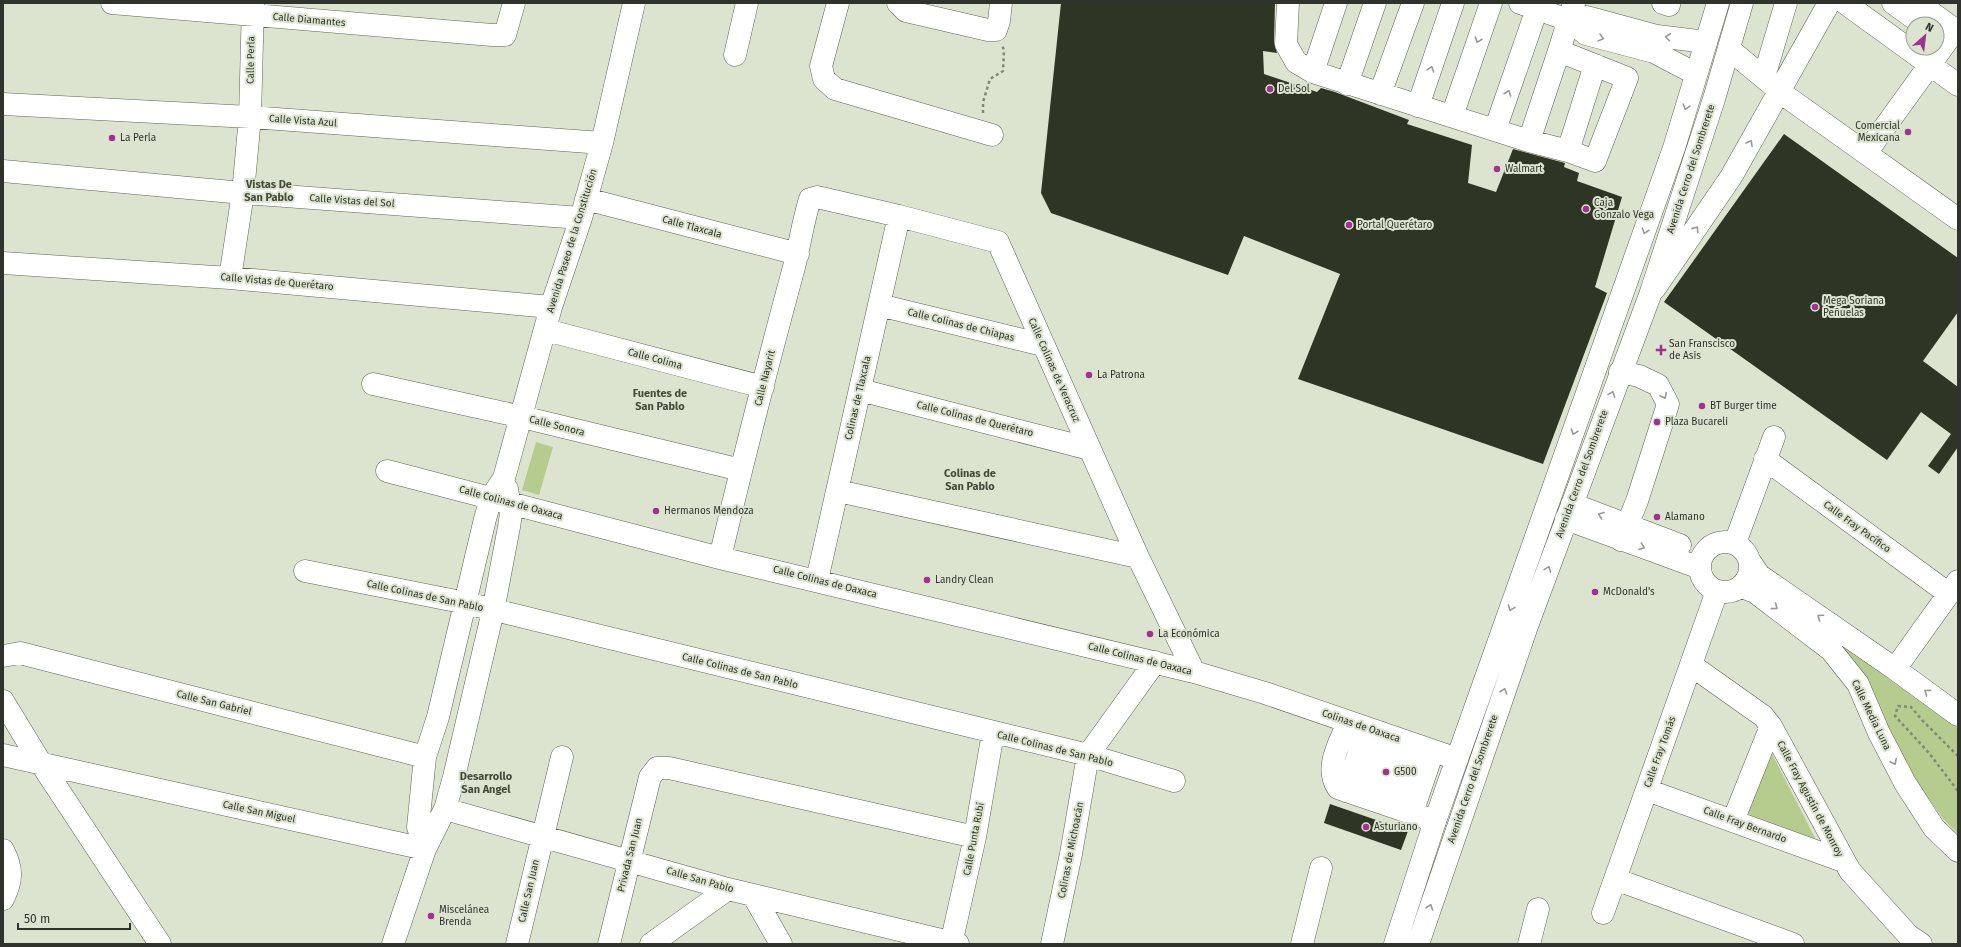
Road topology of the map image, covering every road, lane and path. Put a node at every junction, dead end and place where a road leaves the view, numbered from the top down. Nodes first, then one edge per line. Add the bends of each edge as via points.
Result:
1 (112, 3) edge
2 (514, 3) edge
3 (634, 3) edge
4 (747, 3) edge
5 (838, 3) edge
6 (898, 3) edge
7 (1001, 3) edge
8 (1288, 3) edge
9 (1298, 3) edge
10 (1336, 3) edge
11 (1375, 3) edge
12 (1413, 3) edge
13 (1453, 3) edge
14 (1491, 3) edge
15 (1718, 3) edge
16 (1742, 3) edge
17 (1786, 3) edge
18 (1829, 3) edge
19 (1845, 3) edge
20 (1893, 3) edge
21 (1918, 3) edge
22 (1532, 5) edge
23 (252, 9) edge
24 (1571, 11) edge
25 (1911, 16) edge
26 (996, 30) junction
27 (1951, 38) edge
28 (1706, 42) junction
29 (1286, 44) junction
30 (1729, 49) junction
31 (1559, 50) junction
32 (735, 55) dead end
33 (1929, 64) junction
34 (1595, 65) junction
35 (1313, 72) junction
36 (1696, 74) junction
37 (1347, 84) junction
38 (1772, 84) junction
39 (1958, 85) edge
40 (1380, 94) junction
41 (3, 104) edge
42 (1418, 106) junction
43 (1452, 116) junction
44 (250, 117) junction
45 (1495, 130) junction
46 (992, 135) joint
47 (1528, 141) junction
48 (602, 142) junction
49 (1568, 151) junction
50 (1866, 153) junction
51 (3, 171) edge
52 (243, 194) junction
53 (810, 199) joint
54 (584, 209) junction
55 (898, 216) junction
56 (1958, 219) edge
57 (798, 254) junction
58 (3, 263) edge
59 (230, 278) junction
60 (1650, 295) junction
61 (879, 305) junction
62 (551, 307) junction
63 (546, 330) junction
64 (1044, 345) junction
65 (1620, 372) junction
66 (373, 384) dead end
67 (763, 387) junction
68 (860, 390) junction
69 (522, 417) junction
70 (1774, 436) dead end
71 (1090, 449) junction
72 (1765, 459) junction
73 (386, 470) dead end
74 (741, 470) junction
75 (838, 491) junction
76 (501, 500) junction
77 (1569, 511) junction
78 (1624, 532) junction
79 (1735, 543) junction
80 (1138, 557) junction
81 (720, 558) junction
82 (1702, 561) junction
83 (1751, 563) junction
84 (305, 571) dead end
85 (816, 580) junction
86 (1742, 587) junction
87 (1953, 588) edge
88 (1717, 591) junction
89 (466, 603) junction
90 (492, 611) junction
91 (3, 656) edge
92 (1154, 662) junction
93 (1691, 665) junction
94 (1895, 669) junction
95 (1194, 672) junction
96 (1265, 693) joint
97 (3, 701) edge
98 (1958, 715) edge
99 (1771, 726) junction
100 (993, 733) junction
101 (1393, 737) junction
102 (1088, 755) junction
103 (3, 756) edge
104 (1958, 756) edge
105 (425, 757) junction
106 (562, 757) dead end
107 (1457, 759) junction
108 (42, 765) junction
109 (1174, 781) dead end
110 (1647, 790) junction
111 (1958, 792) edge
112 (1381, 803) junction
113 (445, 809) junction
114 (1435, 821) junction
115 (1733, 821) junction
116 (975, 837) junction
117 (542, 838) junction
118 (425, 849) junction
119 (1958, 851) edge
120 (6, 857) edge
121 (628, 860) junction
122 (1843, 861) junction
123 (1321, 868) dead end
124 (1615, 879) junction
125 (728, 889) junction
126 (753, 895) junction
127 (3, 899) edge
128 (1538, 909) dead end
129 (1603, 913) dead end
130 (658, 942) edge
131 (160, 944) edge
132 (393, 944) edge
133 (517, 944) edge
134 (609, 944) edge
135 (781, 944) edge
136 (953, 944) edge
137 (1052, 944) edge
138 (1302, 944) edge
139 (1395, 944) edge
140 (1418, 944) edge
141 (1529, 944) edge
142 (1793, 944) edge
143 (1921, 944) edge

1 - 23 street, Calle Diamantes
2 - 23 street, Calle Diamantes via 505,35
3 - 48 street, Avenida Paseo de la Constitución
4 - 32 street
5 - 46 street via 821,66 824,80 835,89
6 - 26 street via 906,11
7 - 26 street
8 - 29 street
9 - 29 street
10 - 35 street
11 - 37 street
12 - 40 street
42 -> 13 street
14 -> 43 street
15 - 28 street, Avenida Cerro del Sombrerete
16 - 30 street, Avenida Cerro del Sombrerete
17 - 38 street
18 - 38 street
19 - 33 street
20 - 25 street
21 - 27 street
22 - 24 street
45 -> 22 street
23 - 44 street, Calle Perla
28 -> 24 street via 1658,36
24 - 31 street
24 -> 36 street via 1586,34 1654,52
26 - 46 path via 1004,50 1003,72 990,79 983,102 984,125
27 - 33 street
28 - 36 street, Avenida Cerro del Sombrerete
29 - 35 street via 1296,62
30 - 38 street
30 - 60 street, Avenida Cerro del Sombrerete
31 - 34 street
31 - 47 street
33 - 39 street
33 - 50 street
34 - 49 street
34 - 49 street via 1627,78 1595,161
35 - 37 street
36 -> 107 street, Avenida Cerro del Sombrerete via 1669,163
37 - 40 street
38 - 50 street
60 -> 38 street via 1731,177
40 - 42 street
41 - 44 street, Calle Vista Azul
42 - 43 street
43 - 45 street
44 - 48 street, Calle Vista Azul
44 - 52 street
45 - 47 street
47 - 49 street
48 - 54 street, Avenida Paseo de la Constitución
50 - 56 street
51 - 52 street, Calle Vistas del Sol
52 - 54 street, Calle Vistas del Sol
52 - 59 street
53 - 55 street, Calle Colinas de Veracruz via 817,197
53 - 57 street, Calle Nayarit
54 - 57 street, Calle Tlaxcala
54 - 62 street, Avenida Paseo de la Constitución
55 - 61 street, Colinas de Tlaxcala
55 - 64 street, Calle Colinas de Veracruz via 998,242
57 - 67 street, Calle Nayarit
58 - 59 street, Calle Vistas de Querétaro
59 - 62 street, Calle Vistas de Querétaro
60 - 65 street, Avenida Cerro del Sombrerete
61 - 64 street, Calle Colinas de Chiapas
61 - 68 street, Colinas de Tlaxcala
62 - 63 street, Avenida Paseo de la Constitución
63 - 67 street, Calle Colima
63 - 69 street, Avenida Paseo de la Constitución
64 - 71 street, Calle Colinas de Veracruz
77 -> 65 street, Avenida Cerro del Sombrerete
65 -> 78 street via 1639,376 1658,385 1668,404 1637,501
66 - 69 street, Calle Sonora
67 - 74 street, Calle Nayarit
68 - 71 street, Calle Colinas de Querétaro
68 - 75 street, Colinas de Tlaxcala
69 - 74 street, Calle Sonora
69 - 76 street, Avenida Paseo de la Constitución via 504,478
70 - 72 street
71 - 80 street, Calle Colinas de Veracruz
72 - 79 street
72 - 87 street, Calle Fray Pacífico
73 - 76 street, Calle Colinas de Oaxaca
74 - 81 street, Calle Nayarit
75 - 80 street
75 - 85 street, Colinas de Tlaxcala
76 - 81 street, Calle Colinas de Oaxaca
76 - 89 street
76 - 90 street via 511,514
77 - 78 street
140 -> 77 street, Avenida Cerro del Sombrerete via 1488,736
78 - 82 street
79 - 82 street via 1726,541 1709,547
79 - 83 street via 1748,555
80 - 95 street, Calle Colinas de Veracruz
81 - 85 street, Calle Colinas de Oaxaca
82 - 88 street via 1702,577 1706,584
83 - 86 street via 1748,580
94 -> 83 street via 1759,575
84 - 89 street, Calle Colinas de San Pablo
85 - 92 street, Calle Colinas de Oaxaca
86 - 88 street via 1726,593
86 -> 119 street, Calle Media Luna via 1755,592 1831,650 1858,684 1879,733 1905,783 1934,828
87 - 94 street, Calle Fray Pacífico
88 - 93 street, Calle Fray Tomás
89 - 90 street, Calle Colinas de San Pablo
89 - 105 street via 438,717
90 - 100 street, Calle Colinas de San Pablo
90 - 113 street
91 - 105 street, Calle San Gabriel via 20,653
92 - 95 street, Calle Colinas de Oaxaca
92 - 102 street
93 - 99 street, Calle Fray Agustín de Monroy via 1763,716
93 - 110 street, Calle Fray Tomás
98 -> 94 street
95 - 96 street, Calle Colinas de Oaxaca
96 - 101 street, Colinas de Oaxaca
97 - 108 street
99 - 115 street
99 - 122 street, Calle Fray Agustín de Monroy
100 - 102 street, Calle Colinas de San Pablo
100 - 116 street, Calle Punta Rubí
101 - 107 street, Colinas de Oaxaca
101 - 112 street
101 - 112 street
101 - 112 street
102 - 109 street, Calle Colinas de San Pablo
102 - 137 street, Colinas de Michoacán
103 - 108 street, Calle San Miguel
104 - 111 path via 1912,707 1898,706 1895,716 1929,753
105 - 118 street via 418,827
106 - 117 street
107 - 114 street, Avenida Cerro del Sombrerete
108 - 118 street, Calle San Miguel
108 - 131 street
110 - 115 street, Calle Fray Bernardo
110 - 124 street, Calle Fray Tomás
112 - 114 street
113 - 117 street, Calle San Pablo
113 - 118 street
114 - 139 street, Avenida Cerro del Sombrerete
115 - 122 street, Calle Fray Bernardo
116 - 121 street, Privada San Juan via 669,768 657,768 650,777
116 - 136 street, Calle Punta Rubí
117 - 121 street, Calle San Pablo
117 - 133 street, Calle San Juan
118 - 132 street
120 - 127 street via 10,885
121 - 125 street, Calle San Pablo
121 - 134 street, Privada San Juan
122 - 143 street, Calle Fray Agustín de Monroy via 1908,935
123 - 138 street
124 - 129 street, Calle Fray Tomás
124 - 142 street
125 - 126 street, Calle San Pablo
125 - 130 street
126 - 135 street
126 - 136 street, Calle San Pablo
128 - 141 street

